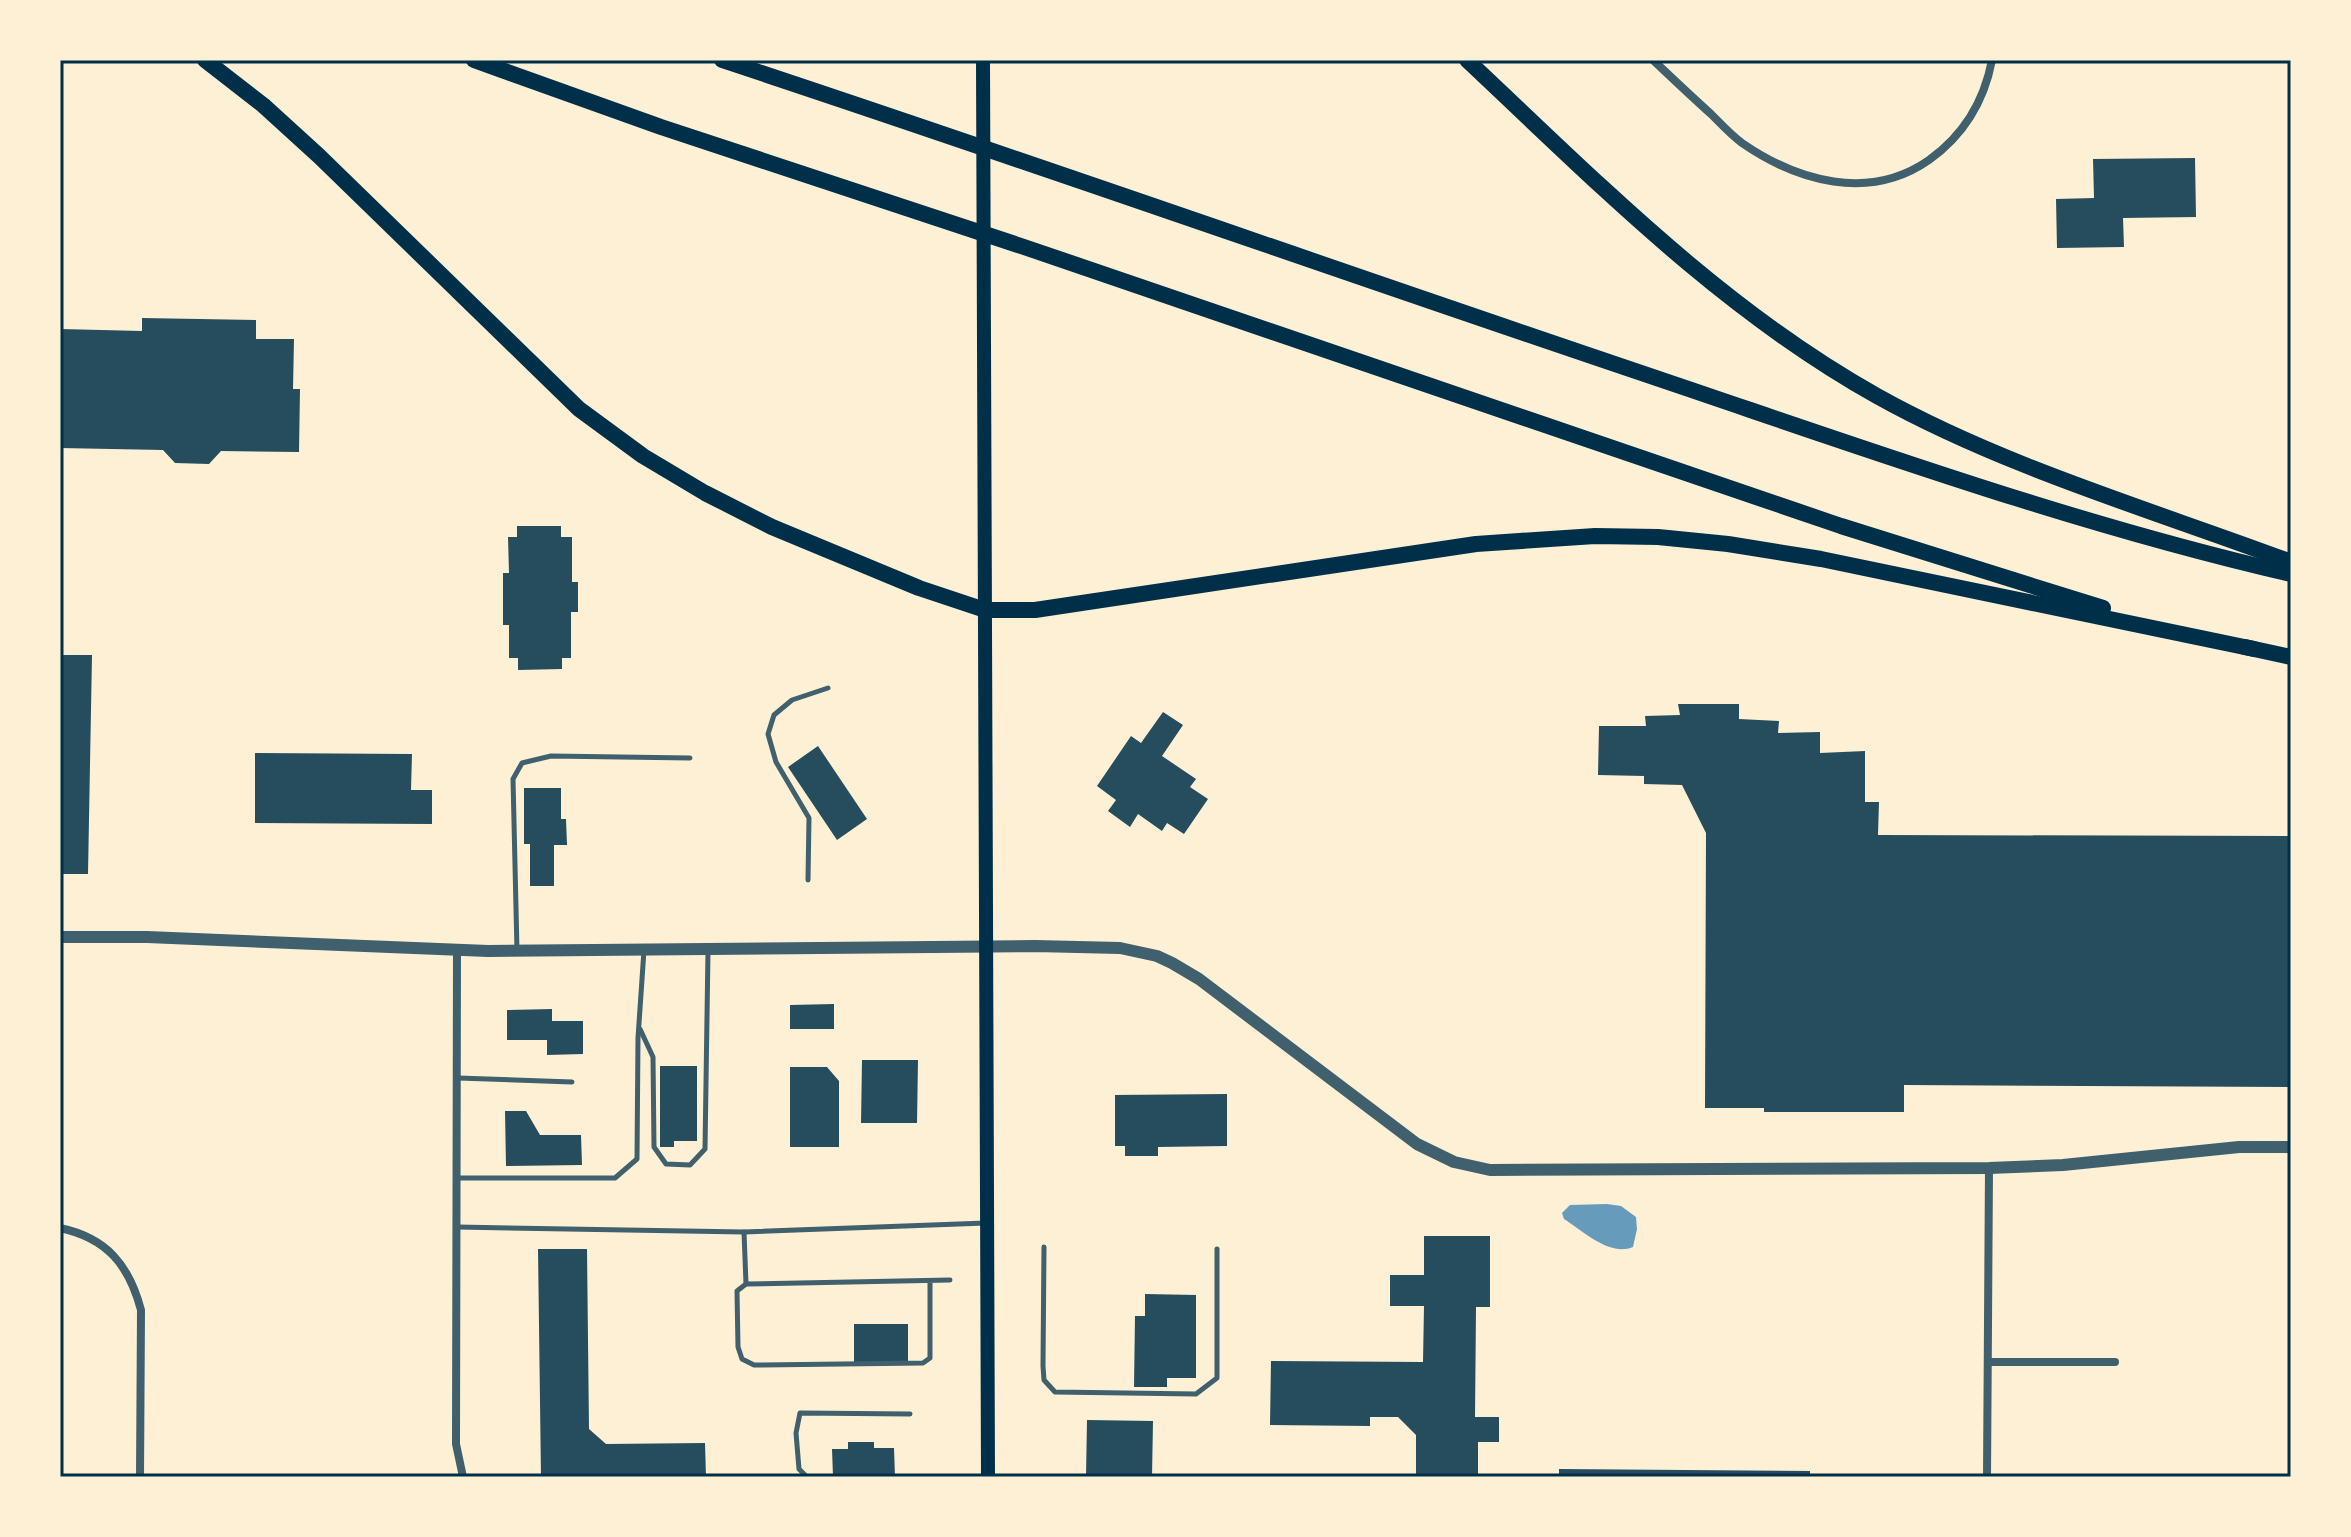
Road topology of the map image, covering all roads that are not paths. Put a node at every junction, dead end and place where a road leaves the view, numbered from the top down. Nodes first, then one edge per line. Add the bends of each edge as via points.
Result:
1 (205, 60) edge
2 (474, 60) edge
3 (722, 60) edge
4 (1467, 60) edge
5 (1653, 60) edge
6 (1992, 60) edge
7 (983, 61) edge
8 (2291, 562) edge
9 (2291, 574) edge
10 (985, 610) junction
11 (2254, 649) junction
12 (2291, 657) edge
13 (828, 688) dead end
14 (690, 758) dead end
15 (808, 880) dead end
16 (60, 937) edge
17 (985, 946) junction
18 (644, 949) junction
19 (708, 949) junction
20 (457, 950) junction
21 (517, 951) junction
22 (639, 1028) junction
23 (457, 1078) junction
24 (572, 1082) dead end
25 (2291, 1147) edge
26 (1989, 1168) junction
27 (456, 1178) junction
28 (987, 1223) junction
29 (456, 1227) junction
30 (60, 1228) edge
31 (744, 1232) junction
32 (1044, 1247) dead end
33 (1217, 1249) dead end
34 (950, 1280) dead end
35 (930, 1281) junction
36 (746, 1284) junction
37 (1988, 1362) junction
38 (2115, 1362) dead end
39 (910, 1414) dead end
40 (140, 1477) edge
41 (463, 1477) edge
42 (807, 1477) edge
43 (988, 1477) edge
44 (1987, 1477) edge

1 - 10 highway via 319,156 579,409 643,456 772,527
2 - 11 highway via 1841,526 2062,597
3 - 9 highway via 1997,493
4 - 8 highway via 1705,279 1821,363 1878,397 2028,465
5 - 6 street via 1740,142 1792,171 1844,184 1893,178 1944,149 1978,107
7 - 10 main road
10 - 11 highway via 1035,610 1490,543 1658,537 1821,559
10 - 17 main road
11 - 12 highway
13 - 15 lane via 792,700 774,715 768,734 776,762 809,818
14 - 21 lane via 551,756 522,763 513,779
16 - 20 street
17 - 19 street
17 - 26 street via 1086,946 1157,956 1199,979 1417,1144 1472,1168
17 - 28 main road
18 - 19 street
18 - 21 street
18 - 22 lane
19 - 22 lane via 705,1149 690,1165 666,1164 654,1147 653,1057
20 - 21 street
20 - 23 street
22 - 27 lane via 637,1159 615,1178
23 - 24 lane
23 - 27 street
25 - 26 street
26 - 37 street
27 - 29 street
28 - 31 lane
28 - 43 main road
29 - 31 lane
29 - 41 street via 456,1444
30 - 40 street via 103,1246 121,1262 134,1285 141,1310
31 - 36 lane
32 - 33 lane via 1044,1380 1055,1392 1196,1394 1217,1378
34 - 35 lane
35 - 36 lane
35 - 36 lane via 930,1358 923,1363 754,1365 742,1359 738,1347 737,1291
37 - 38 street
37 - 44 street
39 - 42 lane via 800,1413 799,1469

